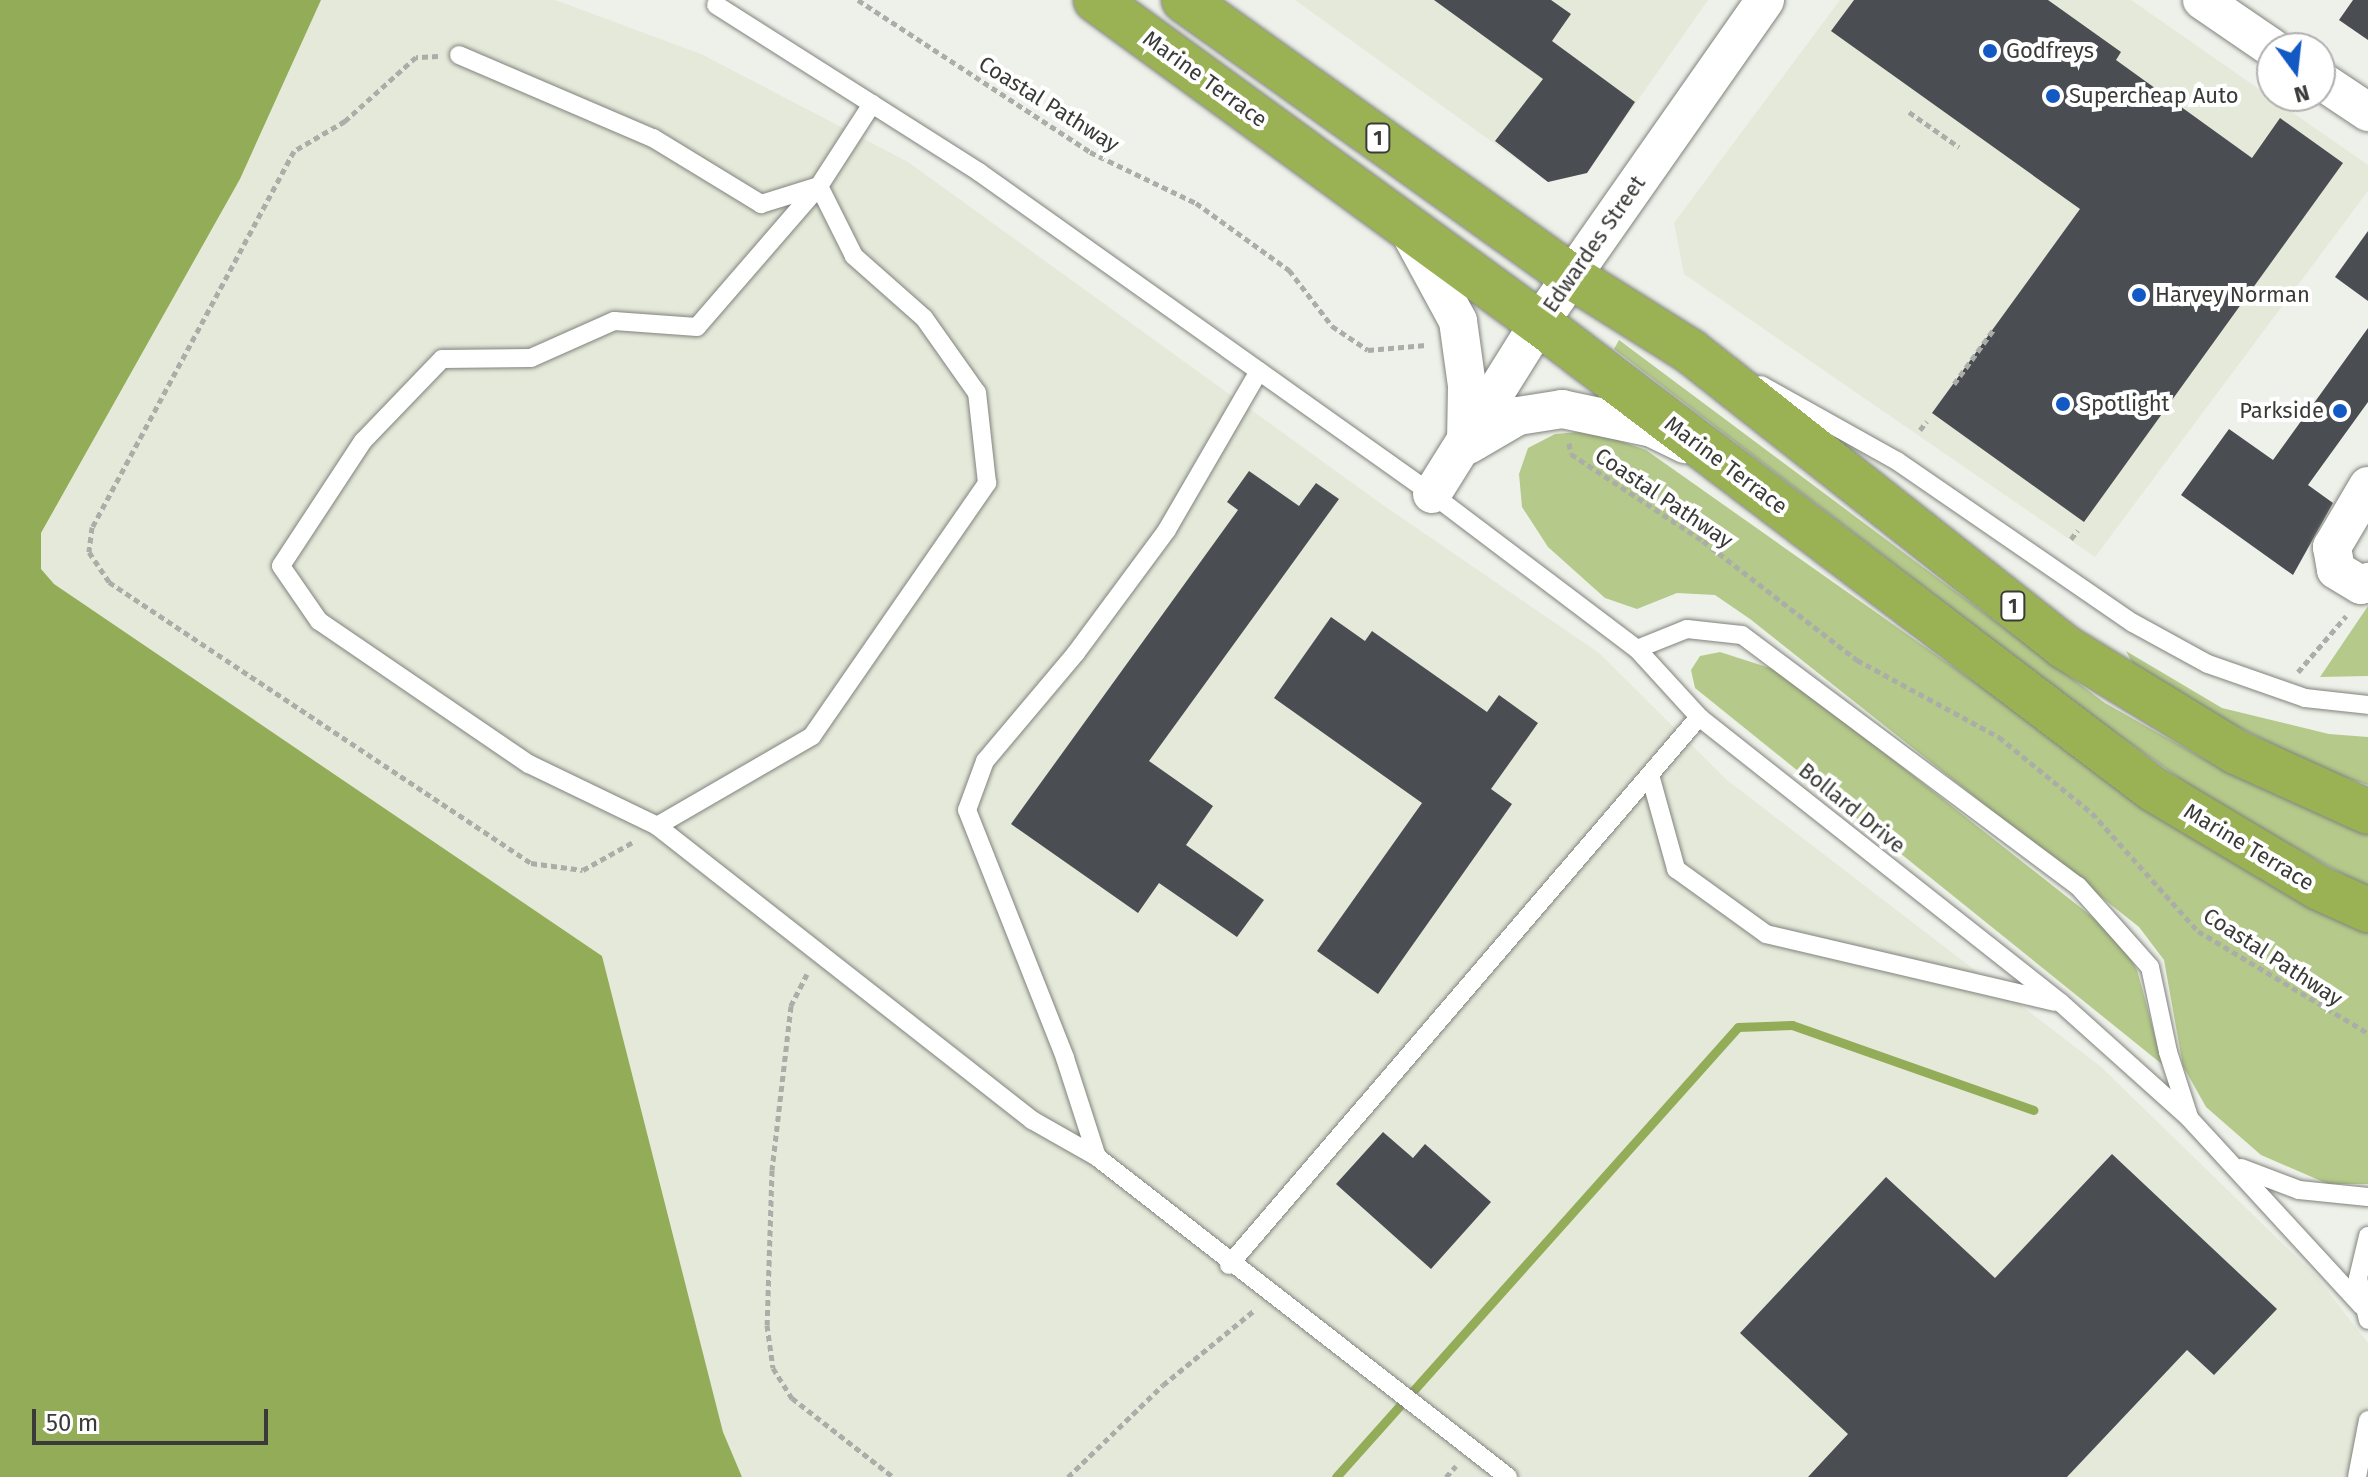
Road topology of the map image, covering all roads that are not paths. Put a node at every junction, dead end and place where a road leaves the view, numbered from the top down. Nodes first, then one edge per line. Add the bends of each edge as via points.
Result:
1 (1096, 0) edge
2 (1184, 0) edge
3 (1765, 0) edge
4 (2218, 4) edge
5 (716, 5) dead end
6 (2256, 35) edge
7 (459, 55) dead end
8 (2336, 91) edge
9 (872, 104) junction
10 (2368, 112) edge
11 (819, 186) junction
12 (1406, 225) junction
13 (1572, 277) junction
14 (1539, 323) junction
15 (1690, 351) junction
16 (1259, 371) junction
17 (1466, 446) junction
18 (1724, 464) junction
19 (2368, 486) edge
20 (1432, 494) junction
21 (2358, 598) edge
22 (1637, 649) junction
23 (2368, 705) edge
24 (1699, 717) junction
25 (1650, 775) junction
26 (2368, 812) edge
27 (657, 826) junction
28 (2368, 910) edge
29 (2061, 1003) junction
30 (2189, 1118) junction
31 (1097, 1157) junction
32 (2238, 1167) junction
33 (2368, 1197) edge
34 (2368, 1236) edge
35 (1229, 1265) junction
36 (2365, 1313) edge
37 (2368, 1420) edge
38 (1508, 1477) edge
39 (2357, 1477) edge

1 - 12 highway, Marine Terrace
2 - 13 highway, 1
3 - 13 street, Edwardes Street
4 - 6 street
5 - 9 lane, Bollard Drive
7 - 11 lane via 653,138 761,204
8 - 10 street
9 - 11 lane
9 - 16 lane, Bollard Drive via 979,172
11 - 27 lane via 854,256 924,318 977,393 987,483 812,736
11 - 27 lane via 697,327 614,321 531,358 442,359 363,441 281,566 319,621 529,764
12 - 14 highway, Marine Terrace
12 - 17 street via 1448,299 1461,334
13 - 14 street, Edwardes Street
13 - 15 highway, 1
14 - 17 street, Edwardes Street
14 - 18 highway, Marine Terrace
15 - 23 lane via 1897,461 2133,623 2208,664 2281,691
15 - 26 highway, 1 via 2063,646 2236,752
16 - 20 lane, Bollard Drive
16 - 31 lane via 1167,530 1076,653 985,761 967,810 1065,1058
17 - 18 street via 1518,416 1562,409 1652,428
17 - 20 street, Edwardes Street
18 - 28 highway, Marine Terrace via 2153,789 2319,888
19 - 21 street via 2332,547 2336,570 2361,585
20 - 22 lane, Bollard Drive
22 - 24 lane, Bollard Drive
22 - 30 lane via 1687,629 1742,635 2078,886 2150,967
24 - 25 lane
24 - 29 lane, Bollard Drive
25 - 29 lane via 1676,869 1766,934
25 - 35 lane
27 - 31 lane via 1032,1120
29 - 30 lane, Bollard Drive
30 - 32 lane, Bollard Drive
31 - 35 lane
32 - 33 lane, Bollard Drive via 2299,1190
32 - 36 lane, Bollard Drive
34 - 36 lane via 2358,1278
35 - 38 lane via 1348,1348
37 - 39 lane

